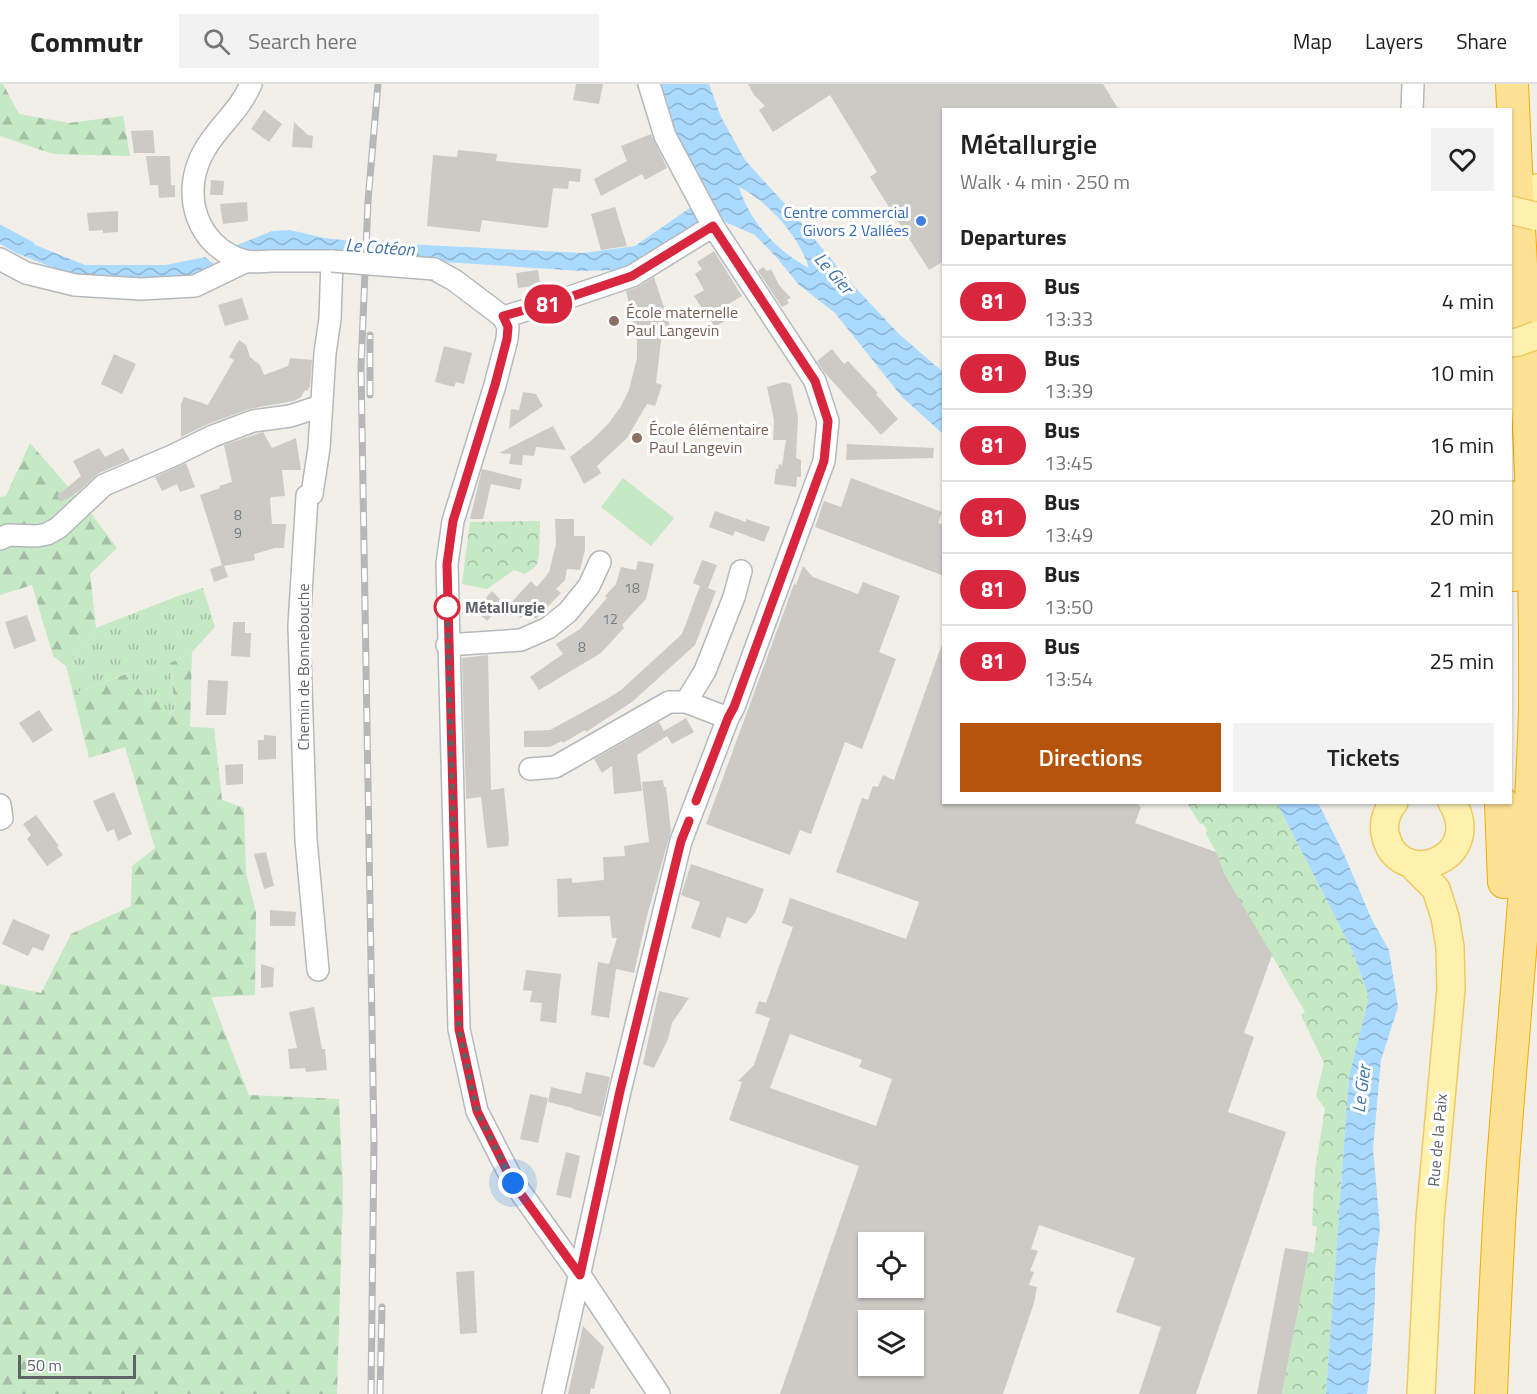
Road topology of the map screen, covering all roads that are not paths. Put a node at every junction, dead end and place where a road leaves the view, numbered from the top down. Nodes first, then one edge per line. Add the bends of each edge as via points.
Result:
1 (251, 84) edge
2 (649, 84) edge
3 (1413, 84) edge
4 (1491, 84) edge
5 (1512, 84) edge
6 (1412, 108) edge
7 (1493, 108) edge
8 (713, 226) junction
9 (0, 259) edge
10 (247, 261) junction
11 (332, 261) junction
12 (503, 316) junction
13 (1537, 335) edge
14 (1512, 343) edge
15 (321, 406) junction
16 (1512, 535) edge
17 (0, 539) edge
18 (600, 562) dead end
19 (741, 571) dead end
20 (447, 645) junction
21 (686, 702) junction
22 (728, 718) junction
23 (1512, 756) edge
24 (530, 769) dead end
25 (1393, 804) edge
26 (1501, 804) edge
27 (1509, 804) edge
28 (0, 805) edge
29 (1456, 806) edge
30 (0, 819) edge
31 (1444, 859) junction
32 (1411, 864) junction
33 (1504, 882) junction
34 (1436, 889) junction
35 (1537, 897) edge
36 (1518, 967) junction
37 (318, 970) dead end
38 (580, 1275) junction
39 (553, 1394) edge
40 (659, 1394) edge
41 (1421, 1394) edge
42 (1470, 1394) edge
43 (1491, 1394) edge

1 - 10 street via 233,115 203,152 192,194 197,221 210,240 227,254
2 - 8 street via 665,136
3 - 6 street
4 - 7 highway
5 - 36 highway via 1534,511 1536,625 1530,816
8 - 12 street via 632,276
8 - 22 street via 815,381 828,421 824,461
9 - 10 street via 26,273 75,285 141,289 195,286
10 - 11 street
11 - 12 street, bridge via 434,269
11 - 15 street, Chemin de Bonnebouche
12 - 20 street via 508,327 507,339 453,521 447,564
13 - 14 main road, bridge
15 - 17 street via 290,416 253,421 213,436 104,485 47,534 8,535
15 - 37 street, Chemin de Bonnebouche via 312,494 307,496 299,626 306,840
16 - 23 highway
18 - 20 street via 590,586 548,628 521,640
19 - 21 street via 705,671
20 - 38 street via 459,1029 477,1111 513,1183
21 - 22 street
21 - 24 street via 669,702 555,767
22 - 38 street via 681,841
25 - 32 main road, Rue de la Paix via 1384,829 1387,841 1393,852
26 - 33 highway
27 - 33 highway
28 - 30 street
29 - 31 main road via 1461,825 1459,838
31 - 32 main road via 1420,866
31 - 34 main road
32 - 34 main road, Rue de la Paix
33 - 42 highway via 1478,1207
34 - 41 main road, Rue de la Paix via 1450,947 1451,989 1430,1219
35 - 36 highway via 1531,942
36 - 43 highway
38 - 39 street
38 - 40 street

